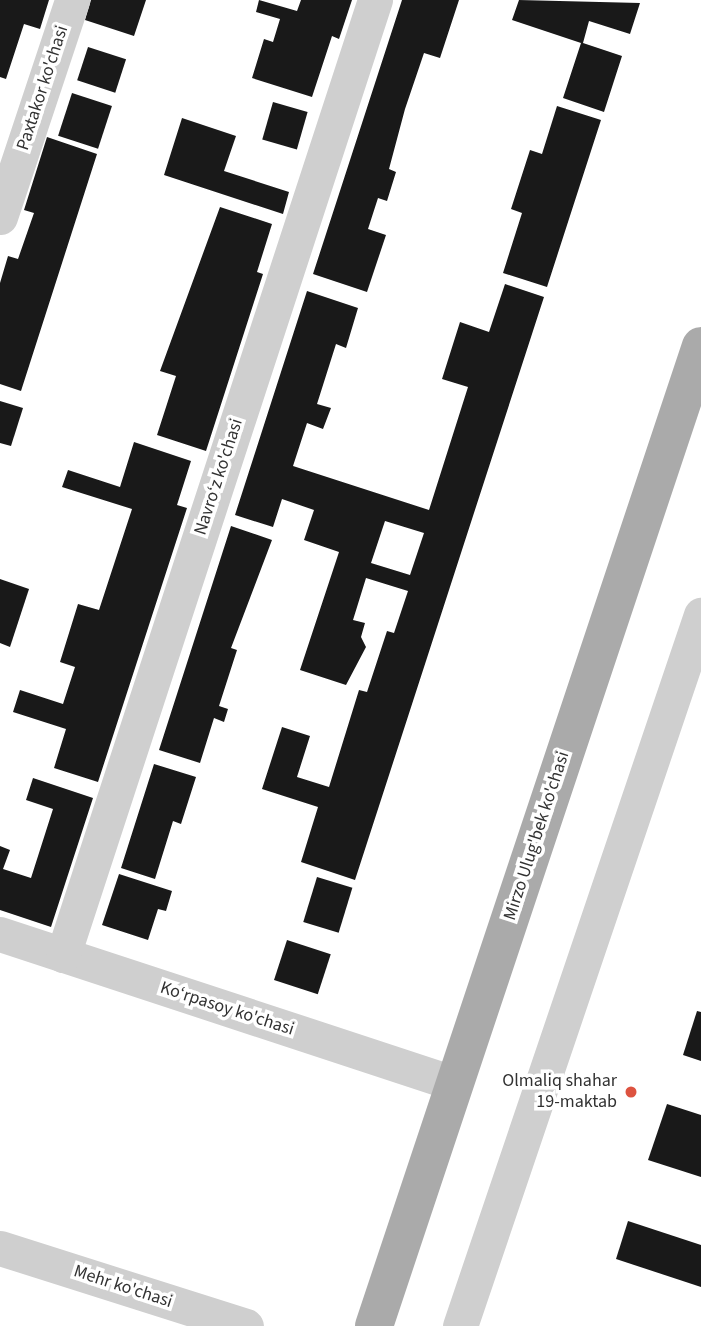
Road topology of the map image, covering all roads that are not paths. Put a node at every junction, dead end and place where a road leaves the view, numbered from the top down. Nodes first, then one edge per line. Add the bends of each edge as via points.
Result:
1 (72, 0) edge
2 (375, 0) edge
3 (0, 217) edge
4 (700, 352) edge
5 (701, 615) edge
6 (0, 934) edge
7 (63, 954) junction
8 (454, 1083) junction
9 (0, 1248) edge
10 (246, 1326) edge
11 (374, 1326) edge
12 (460, 1326) edge

1 - 3 street, Paxtakor ko'chasi
2 - 7 street, Navro‘z ko'chasi
4 - 8 main road, Mirzo Ulug'bek ko'chasi
5 - 12 street
6 - 7 street, Ko‘rpasoy ko'chasi
7 - 8 street, Ko‘rpasoy ko'chasi
8 - 11 main road, Mirzo Ulug'bek ko'chasi
9 - 10 street, Mehr ko'chasi

